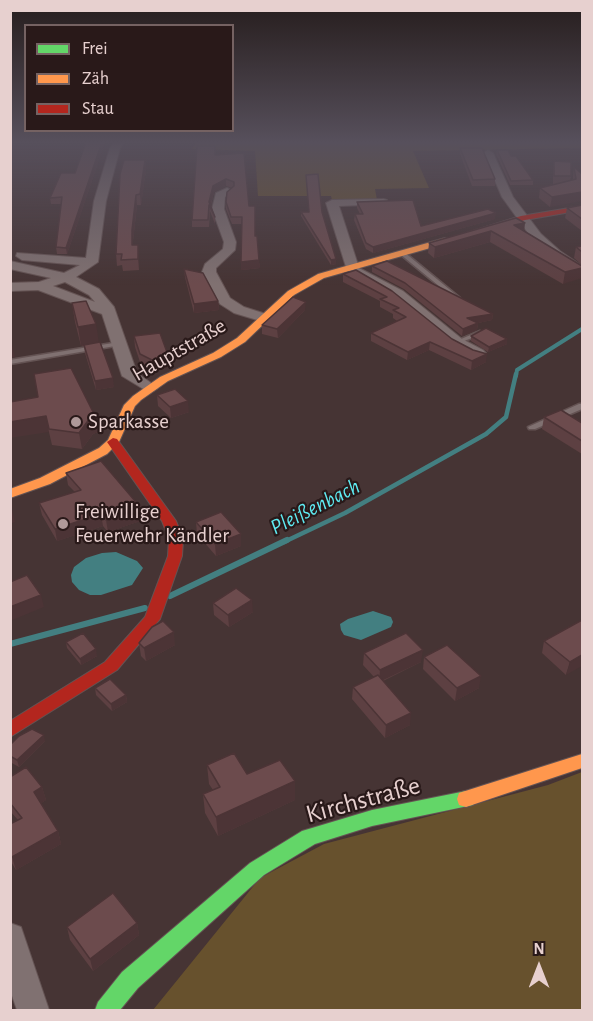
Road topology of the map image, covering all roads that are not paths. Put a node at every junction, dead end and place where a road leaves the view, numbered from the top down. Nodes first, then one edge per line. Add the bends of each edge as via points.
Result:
1 (103, 190) edge
2 (505, 190) edge
3 (227, 191) edge
4 (392, 202) edge
5 (582, 208) edge
6 (524, 218) junction
7 (402, 253) junction
8 (10, 255) edge
9 (92, 262) junction
10 (10, 265) edge
11 (352, 267) junction
12 (582, 272) edge
13 (67, 278) junction
14 (40, 286) junction
15 (10, 287) edge
16 (465, 304) edge
17 (109, 312) junction
18 (264, 318) junction
19 (480, 333) edge
20 (457, 342) junction
21 (119, 344) junction
22 (478, 353) edge
23 (10, 362) edge
24 (150, 388) junction
25 (582, 406) edge
26 (532, 427) dead end
27 (113, 442) junction
28 (10, 494) edge
29 (10, 730) edge
30 (582, 761) edge
31 (10, 938) edge
32 (33, 1011) edge
33 (106, 1011) edge

1 - 9 street
2 - 6 street
3 - 18 street via 220,195 218,209 230,242 229,250 209,272 225,301
4 - 11 street via 332,203
5 - 6 street, Hauptstraße
6 - 7 street, Hauptstraße
6 - 12 street via 555,254
7 - 11 street, Hauptstraße
7 - 16 lane
8 - 9 street
9 - 13 street
10 - 13 street
11 - 18 street, Hauptstraße via 321,276 291,293
11 - 20 street via 398,294
13 - 14 street
13 - 17 street via 94,292
14 - 15 street
14 - 17 street
17 - 21 street
18 - 24 street, Hauptstraße via 241,340 217,355
19 - 20 lane
20 - 22 street
21 - 23 lane
21 - 24 street via 130,376
24 - 27 street, Hauptstraße via 130,405
25 - 26 lane
27 - 28 street, Hauptstraße via 88,460
27 - 29 street via 169,521 176,539 175,556 152,619 111,666
30 - 33 street, Kirchstraße via 460,801 372,818 309,837 257,869 129,980
31 - 32 street

